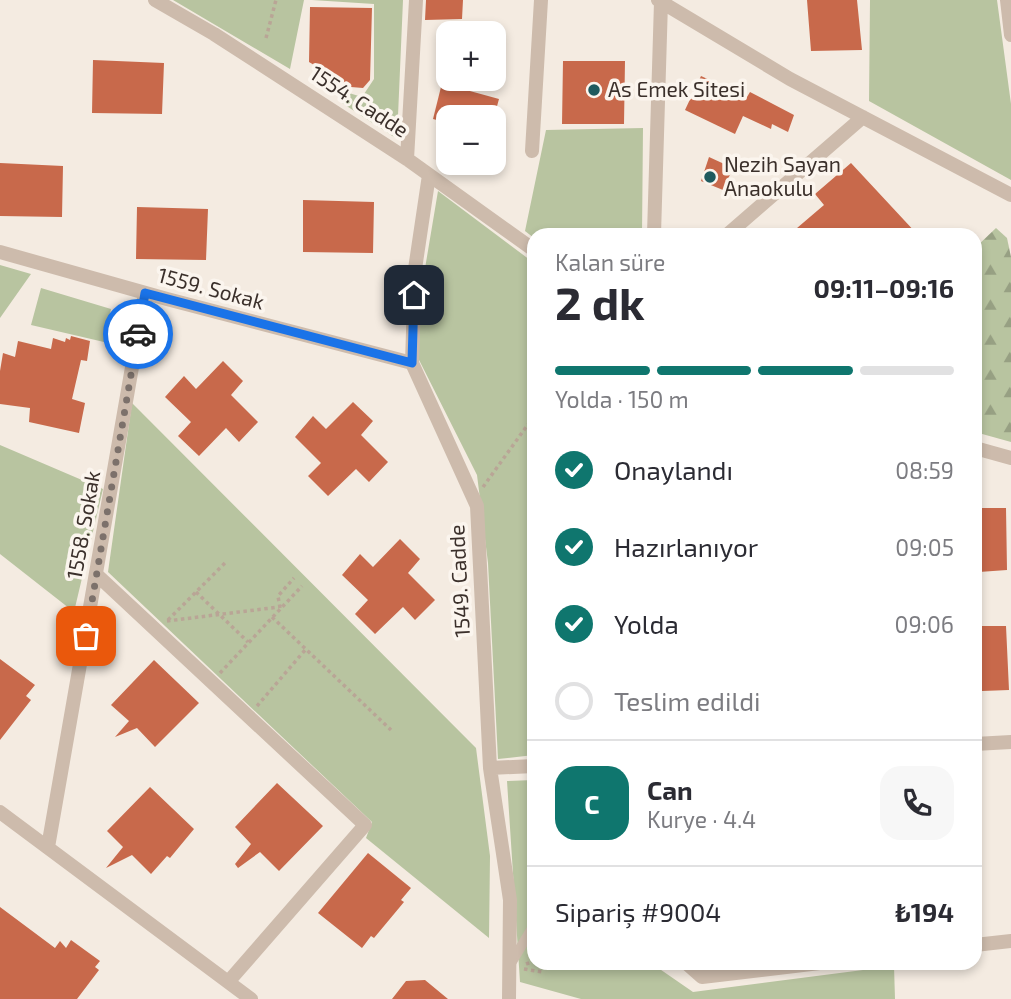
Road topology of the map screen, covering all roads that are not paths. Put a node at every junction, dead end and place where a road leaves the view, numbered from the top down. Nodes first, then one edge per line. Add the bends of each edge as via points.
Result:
1 (155, 0) edge
2 (416, 0) edge
3 (541, 0) edge
4 (1007, 0) edge
5 (660, 1) edge
6 (1011, 35) edge
7 (863, 117) junction
8 (532, 151) dead end
9 (407, 159) junction
10 (429, 175) junction
11 (1011, 195) edge
12 (654, 228) edge
13 (735, 228) edge
14 (527, 245) edge
15 (0, 252) edge
16 (145, 293) junction
17 (412, 363) junction
18 (982, 450) edge
19 (1011, 458) edge
20 (97, 575) junction
21 (1011, 742) edge
22 (982, 744) edge
23 (527, 766) edge
24 (491, 768) junction
25 (0, 811) edge
26 (48, 847) junction
27 (527, 937) edge
28 (1011, 941) edge
29 (982, 944) edge
30 (509, 967) junction
31 (694, 970) edge
32 (761, 970) edge
33 (229, 981) junction
34 (251, 999) edge
35 (509, 999) edge

1 - 9 street, 1554. Cadde
2 - 9 street
3 - 8 street
4 - 6 street
5 - 7 street
5 - 12 street
7 - 11 street
7 - 13 street
9 - 10 street, 1554. Cadde
10 - 14 street, 1554. Cadde
10 - 17 street, 1549. Cadde via 415,269
15 - 16 street, 1559. Sokak
16 - 17 street, 1559. Sokak
16 - 20 street, 1558. Sokak
17 - 24 street, 1549. Cadde via 477,506
18 - 19 street
20 - 26 street, 1558. Sokak
20 - 33 street via 365,825
21 - 22 street
23 - 24 street
24 - 30 street, 1549. Cadde via 510,900
25 - 26 street
26 - 33 street
27 - 30 street
28 - 29 street
30 - 35 street, 1549. Cadde
31 - 32 street via 702,977
33 - 34 street

